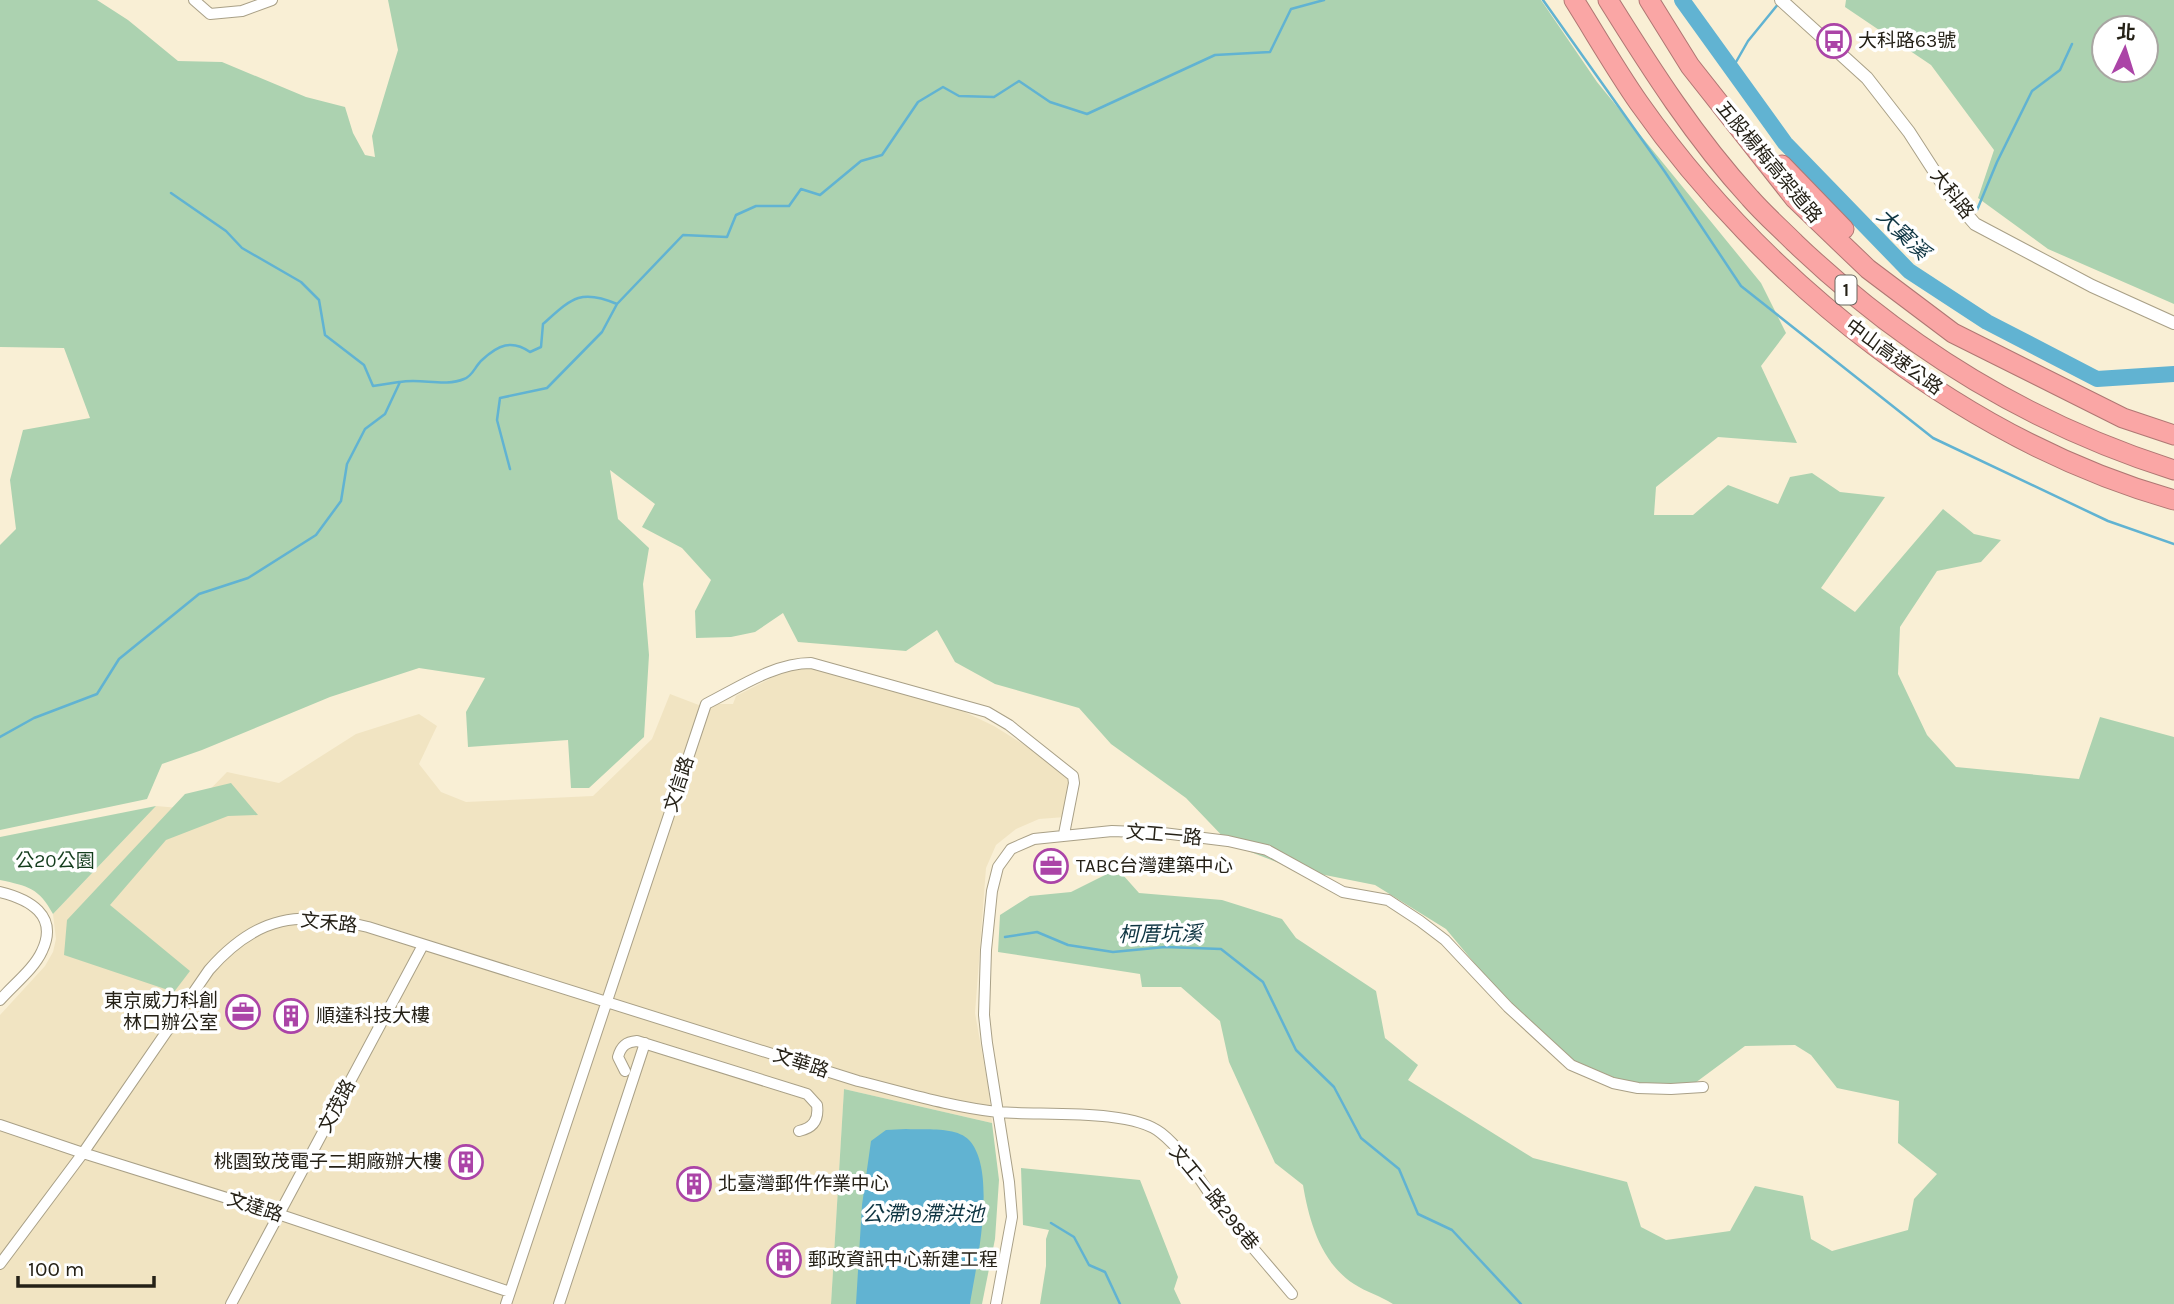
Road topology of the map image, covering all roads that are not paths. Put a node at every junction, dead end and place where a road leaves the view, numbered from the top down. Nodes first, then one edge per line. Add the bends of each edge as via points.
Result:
1 (194, 0) edge
2 (272, 0) edge
3 (1574, 0) edge
4 (1608, 0) edge
5 (1649, 0) edge
6 (1664, 0) edge
7 (1784, 3) edge
8 (2174, 323) edge
9 (2174, 422) edge
10 (2174, 435) edge
11 (2174, 470) edge
12 (2174, 500) edge
13 (1065, 834) junction
14 (0, 892) edge
15 (423, 945) junction
16 (0, 1000) edge
17 (606, 1002) junction
18 (645, 1042) junction
19 (625, 1071) dead end
20 (1703, 1087) dead end
21 (998, 1112) junction
22 (0, 1125) edge
23 (799, 1131) dead end
24 (83, 1153) junction
25 (278, 1214) junction
26 (0, 1264) edge
27 (510, 1292) junction
28 (1292, 1294) dead end
29 (231, 1304) edge
30 (506, 1304) edge
31 (559, 1304) edge
32 (996, 1304) edge

1 - 2 street via 209,14 242,11
3 - 12 highway, 中山高速公路 / 1 via 1639,104 1689,167 1781,269 1822,304 1918,377 1994,424 2071,461
4 - 11 highway, 中山高速公路 / 1 via 1702,141 1751,199 1838,283 1930,354 1988,389 2086,438
5 - 10 highway, 五股楊梅高架道路 / 1 via 1690,66 1795,199 1868,269 1952,333 2123,418
6 - 9 highway, 五股楊梅高架道路 / 1 via 1701,61 1762,145 1874,259 1957,321 2129,409
7 - 8 street, 大科路 via 1867,78 1949,194 1975,223 2092,286
13 - 17 street, 文信路 via 1073,776 988,712 821,665 803,663 779,669 706,704
13 - 20 street, 文工一路 via 1163,833 1268,850 1343,892 1388,900 1420,921 1445,940 1571,1066 1629,1086
13 - 21 street, 文工一路 via 1021,843 1004,856 994,879 984,1015
14 - 16 street via 35,905 46,930 41,953
15 - 17 street, 文禾路
15 - 24 street, 文禾路 via 335,920 304,918 276,922 244,937 209,970
15 - 25 street, 文茂路
17 - 21 street, 文華路 via 858,1081
17 - 27 street, 文信路
18 - 19 street via 623,1045 618,1057
18 - 23 street via 812,1096 817,1118
18 - 31 street
21 - 28 street, 文工一路298巷 via 1110,1118 1159,1131
21 - 32 street, 文工一路 via 1012,1217
22 - 24 street, 文達路
24 - 25 street, 文達路
24 - 26 street, 文禾路
25 - 27 street, 文達路
25 - 29 street, 文茂路
27 - 30 street, 文信路

